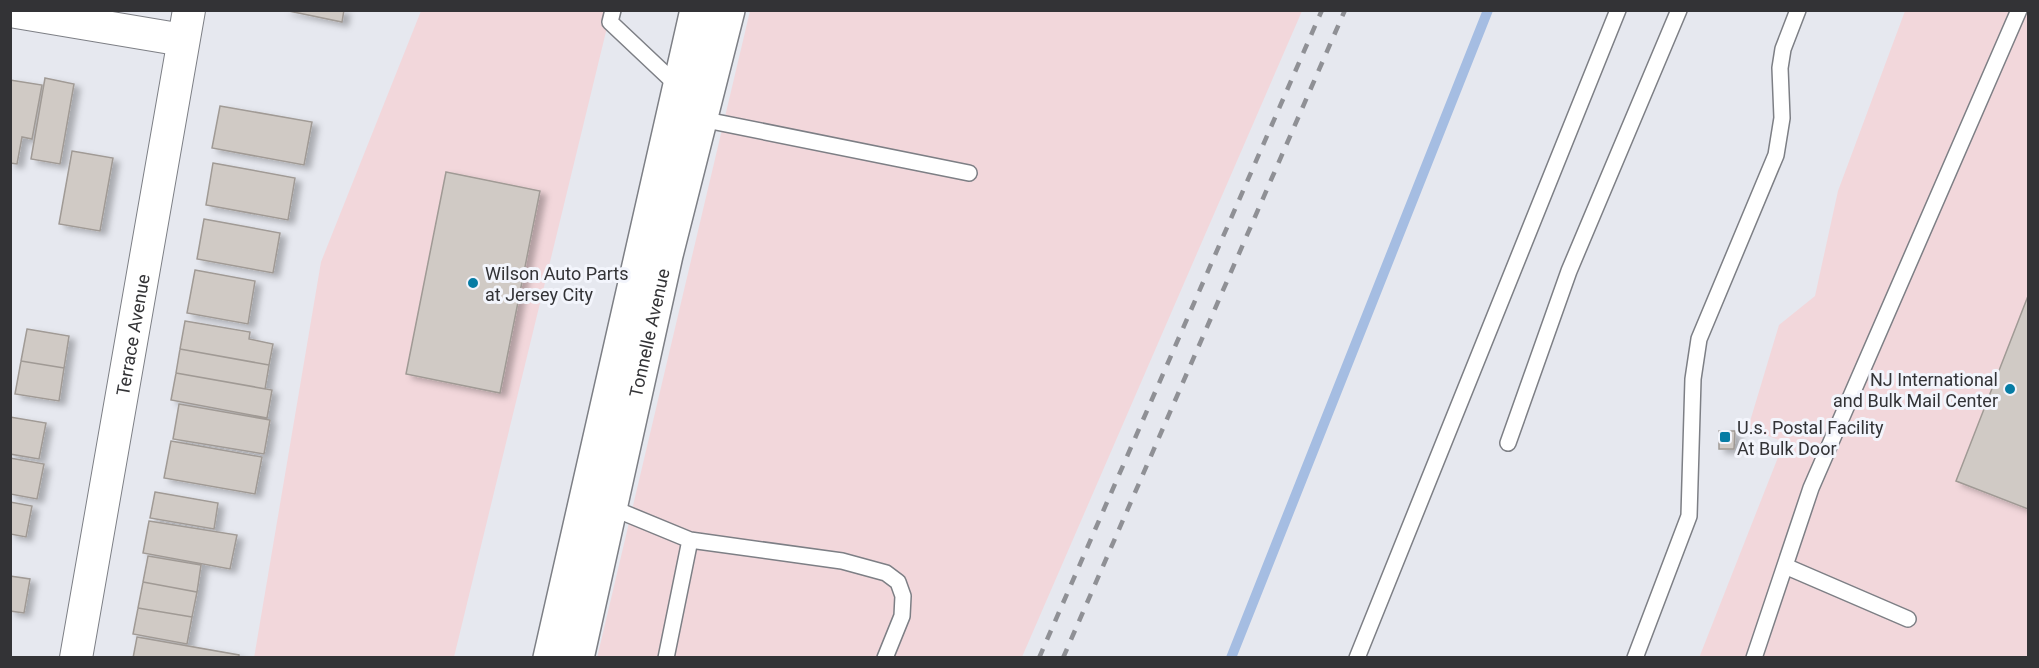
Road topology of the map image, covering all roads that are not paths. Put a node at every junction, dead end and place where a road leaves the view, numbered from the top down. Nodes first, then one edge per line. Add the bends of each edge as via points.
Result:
1 (613, 10) edge
2 (697, 10) edge
3 (728, 10) edge
4 (1618, 10) edge
5 (1679, 10) edge
6 (1798, 10) edge
7 (2019, 10) edge
8 (10, 11) edge
9 (186, 25) edge
10 (680, 88) junction
11 (700, 119) junction
12 (969, 173) dead end
13 (1508, 443) dead end
14 (610, 507) junction
15 (690, 540) junction
16 (1785, 567) junction
17 (1908, 619) dead end
18 (76, 657) edge
19 (550, 657) edge
20 (577, 657) edge
21 (666, 657) edge
22 (885, 657) edge
23 (1357, 657) edge
24 (1635, 657) edge
25 (1754, 657) edge

1 - 10 lane via 610,22
2 - 10 highway, Tonnelle Avenue
3 - 11 highway, Tonnelle Avenue
4 - 23 lane
5 - 13 lane via 1569,271
6 - 24 lane via 1780,68 1782,118 1776,155 1699,339 1693,379 1689,516
7 - 16 lane via 1811,488
8 - 9 street
9 - 18 street, Terrace Avenue
10 - 19 highway, Tonnelle Avenue
11 - 12 lane
11 - 14 highway, Tonnelle Avenue
14 - 15 lane
14 - 20 highway, Tonnelle Avenue
15 - 21 lane
15 - 22 lane via 842,561 886,573 898,582 903,596 902,616
16 - 17 lane
16 - 25 lane

